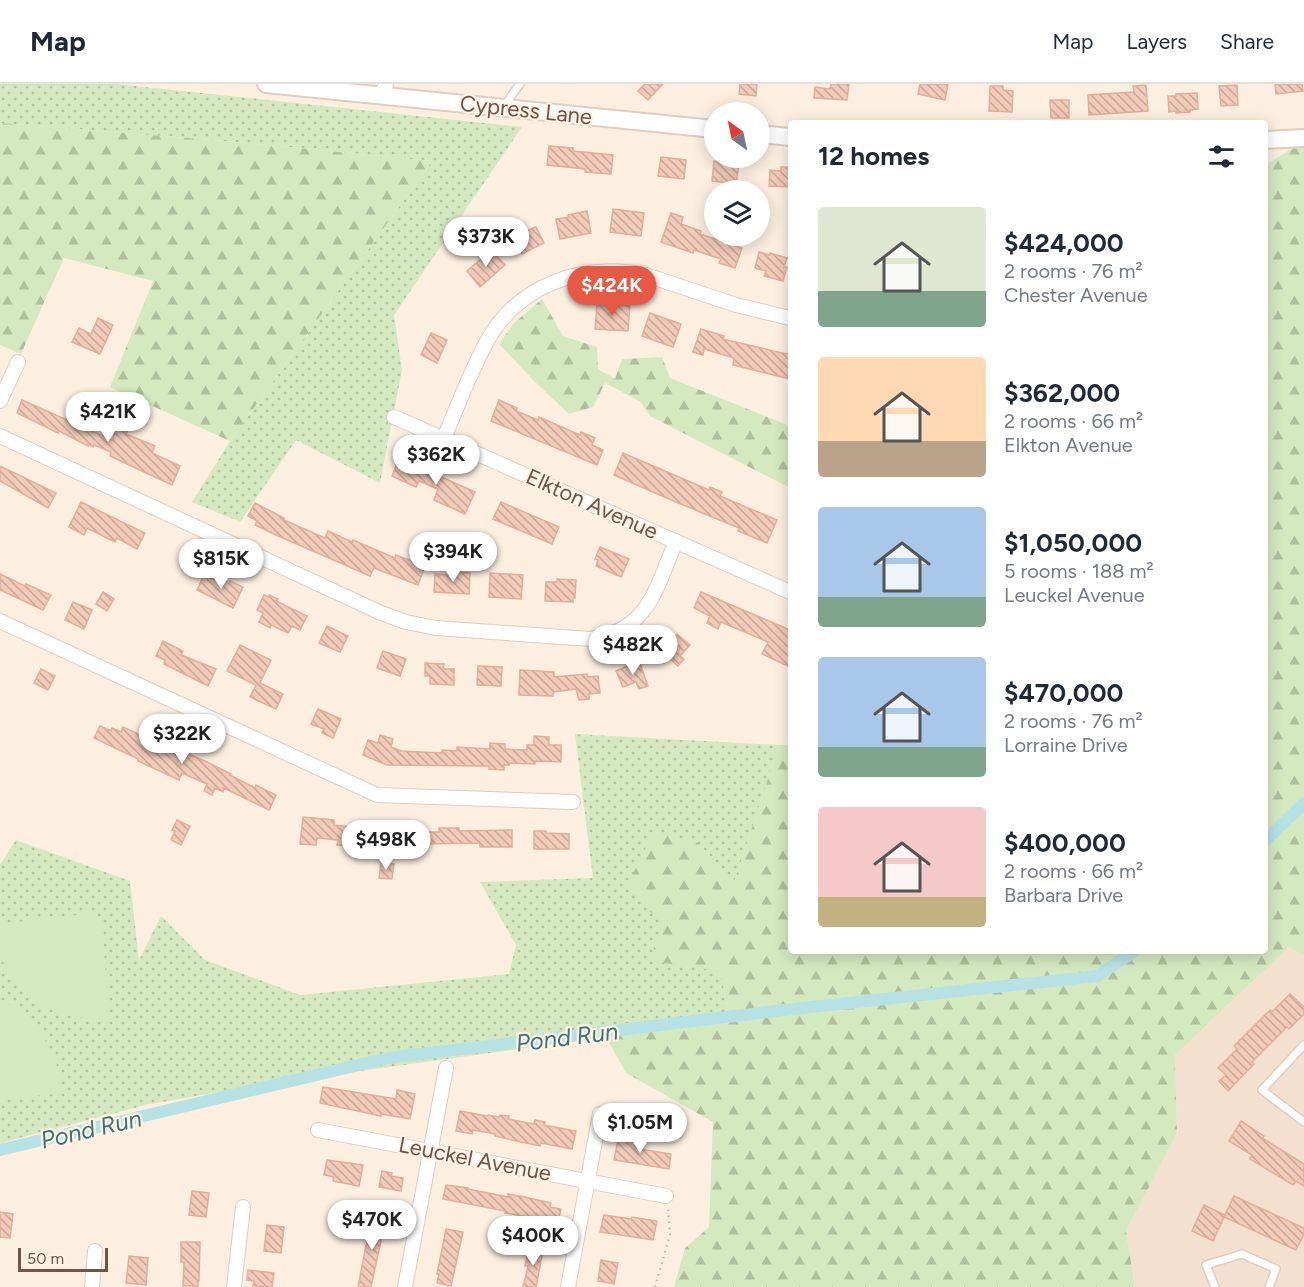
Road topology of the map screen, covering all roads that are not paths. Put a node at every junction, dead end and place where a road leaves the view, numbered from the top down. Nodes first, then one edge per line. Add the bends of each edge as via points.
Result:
1 (266, 84) edge
2 (520, 84) edge
3 (383, 90) edge
4 (502, 108) junction
5 (704, 128) edge
6 (770, 135) edge
7 (788, 137) edge
8 (1304, 138) edge
9 (1268, 140) edge
10 (788, 318) edge
11 (18, 362) dead end
12 (0, 401) edge
13 (394, 417) dead end
14 (0, 436) edge
15 (444, 438) junction
16 (676, 541) junction
17 (788, 590) edge
18 (0, 621) edge
19 (573, 802) dead end
20 (1304, 1046) edge
21 (446, 1068) dead end
22 (600, 1114) dead end
23 (1304, 1122) edge
24 (318, 1130) dead end
25 (430, 1151) junction
26 (587, 1181) junction
27 (666, 1196) road end
28 (243, 1207) dead end
29 (95, 1251) dead end
30 (92, 1287) edge
31 (234, 1287) edge
32 (405, 1287) edge
33 (568, 1287) edge
34 (1215, 1287) edge
35 (1269, 1287) edge

1 - 3 street, Cypress Lane
2 - 4 lane
3 - 4 street, Cypress Lane
4 - 5 street, Cypress Lane
6 - 7 street
8 - 9 street
10 - 15 street via 646,275 612,271 568,277 532,294 497,326
11 - 12 street
13 - 15 street, Elkton Avenue
14 - 16 street via 381,613 436,628 590,639 616,633 648,605
15 - 16 street, Elkton Avenue
16 - 17 street, Elkton Avenue
18 - 19 street via 377,795
20 - 23 lane via 1262,1090
21 - 25 street
22 - 26 street
24 - 25 street, Leuckel Avenue
25 - 26 street, Leuckel Avenue
25 - 32 street
26 - 27 street, Leuckel Avenue
26 - 33 street
28 - 31 street
29 - 30 street
34 - 35 lane via 1206,1265 1242,1254 1276,1269

